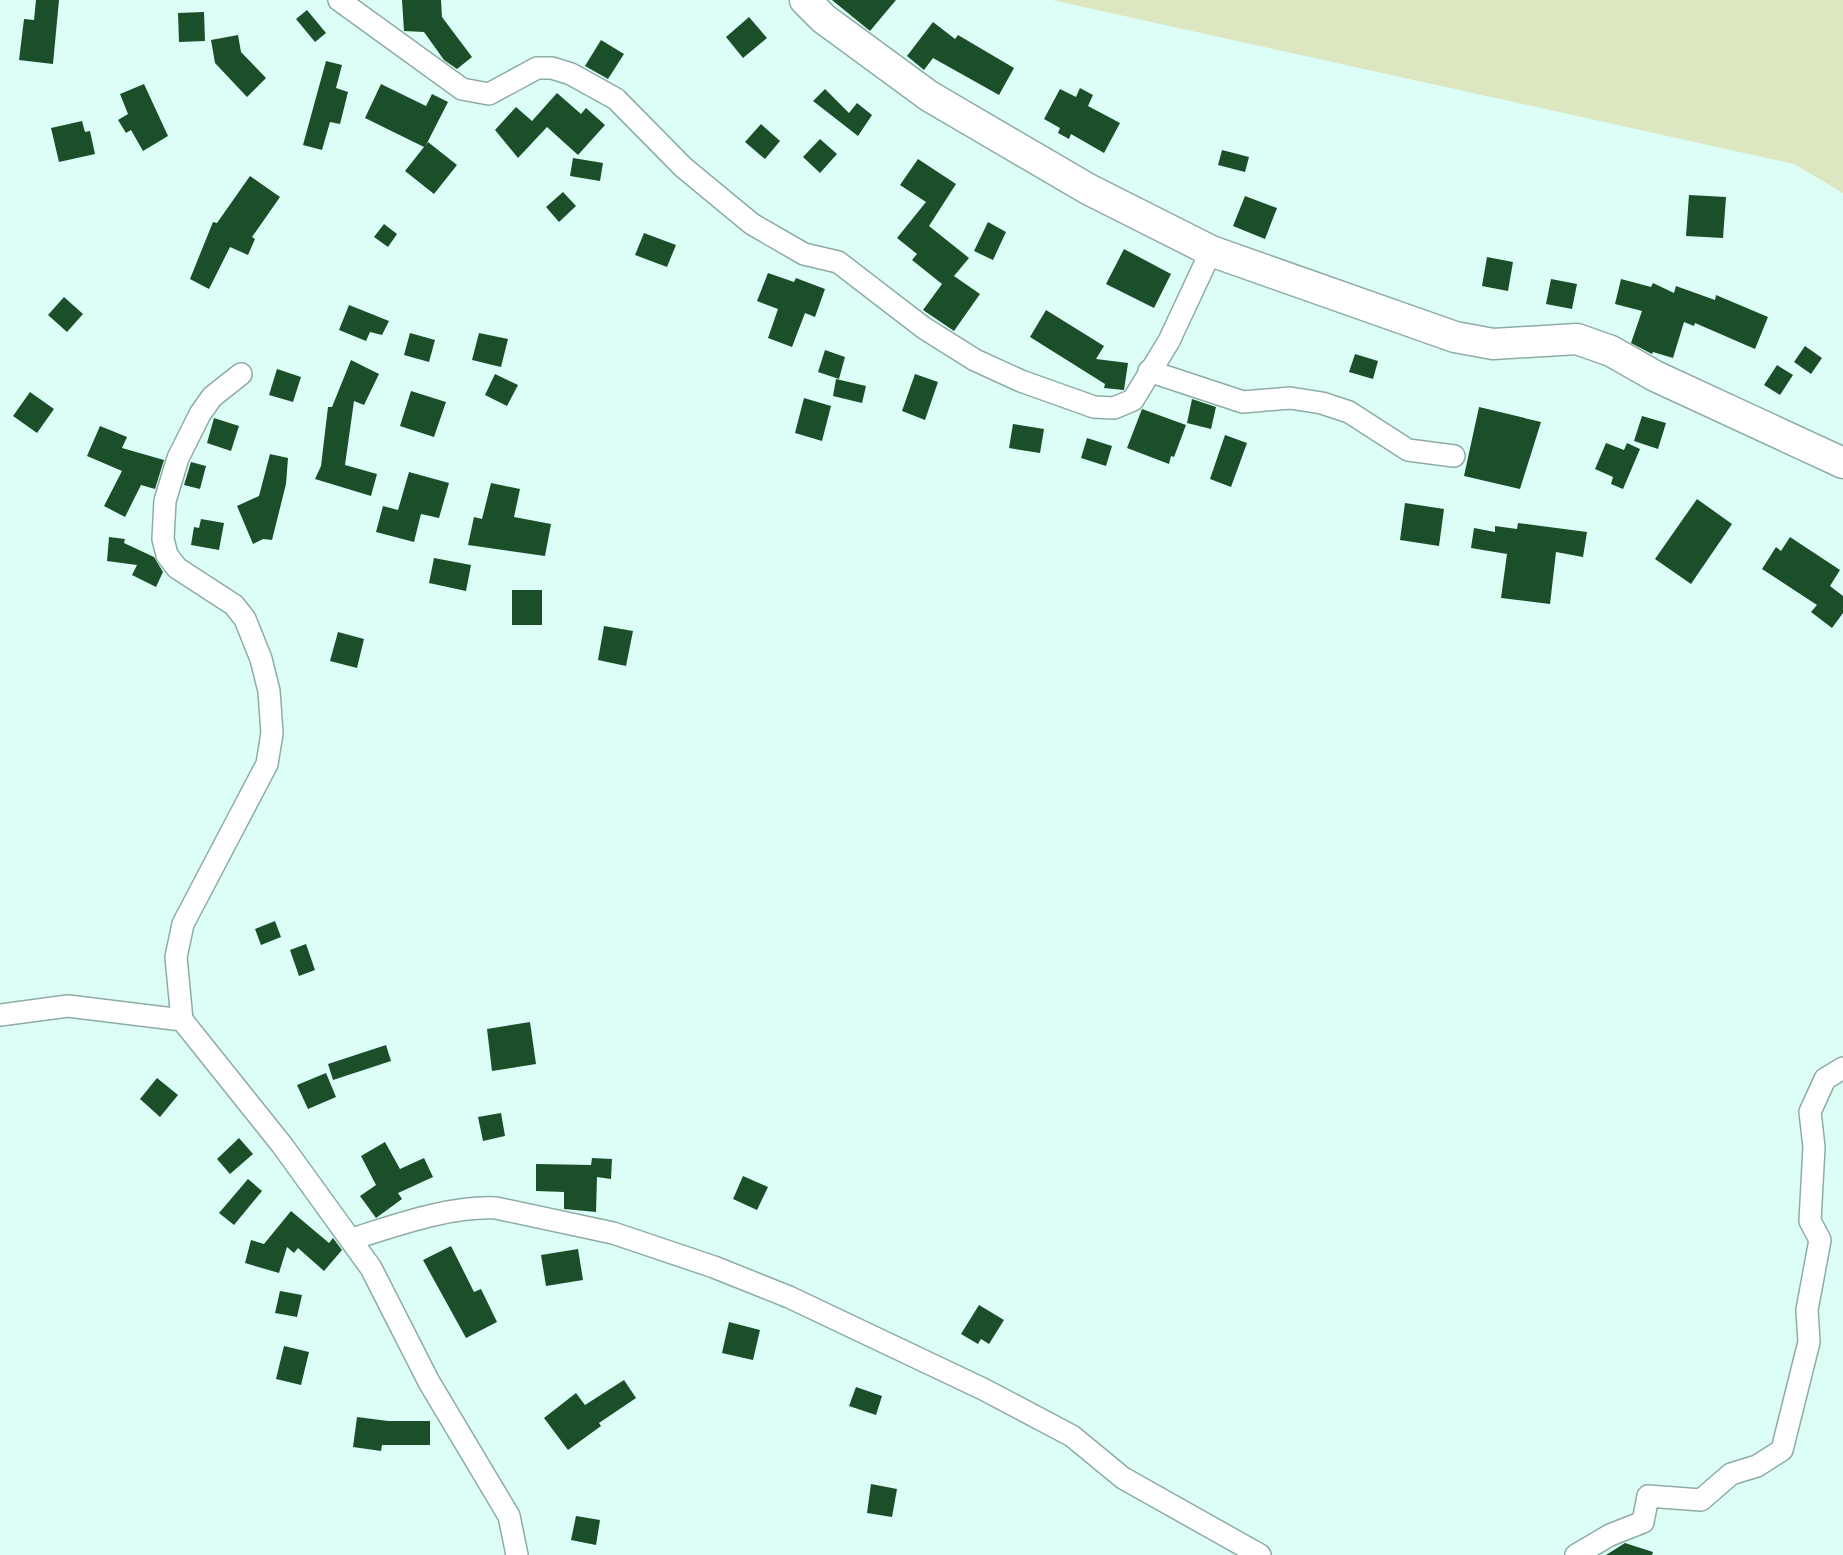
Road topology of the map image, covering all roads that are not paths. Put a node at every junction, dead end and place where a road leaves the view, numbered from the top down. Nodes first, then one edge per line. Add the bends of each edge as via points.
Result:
1 (338, 0) edge
2 (805, 0) edge
3 (1211, 251) junction
4 (1149, 371) junction
5 (241, 374) dead end
6 (1454, 456) dead end
7 (1843, 463) edge
8 (0, 1015) edge
9 (182, 1020) junction
10 (1843, 1069) edge
11 (352, 1239) junction
12 (517, 1555) edge
13 (1260, 1555) edge
14 (1576, 1555) edge

1 - 4 street via 462,89 476,94 489,94 537,68 572,74 616,99 674,159 752,224 804,254 838,262 924,328 998,370 1094,407 1114,408 1133,400
2 - 3 street via 929,96 1087,190
3 - 4 street via 1169,341
3 - 7 street via 1455,337 1493,344 1577,340 1611,351
4 - 6 street via 1243,402 1290,398 1322,403 1349,412 1408,450
5 - 9 street via 212,397 200,414 178,458 165,500 167,555 177,568 234,605 245,619 269,691 272,733 267,764 183,924 176,957
8 - 9 street via 68,1006
9 - 11 street
10 - 14 street via 1825,1079 1810,1112 1814,1147 1810,1221 1820,1241 1807,1310 1809,1342 1782,1450 1731,1474 1701,1500 1648,1496 1643,1522
11 - 12 street via 429,1382 509,1516
11 - 13 street via 396,1225 496,1208 612,1233 715,1267 848,1324 1072,1436 1124,1478

